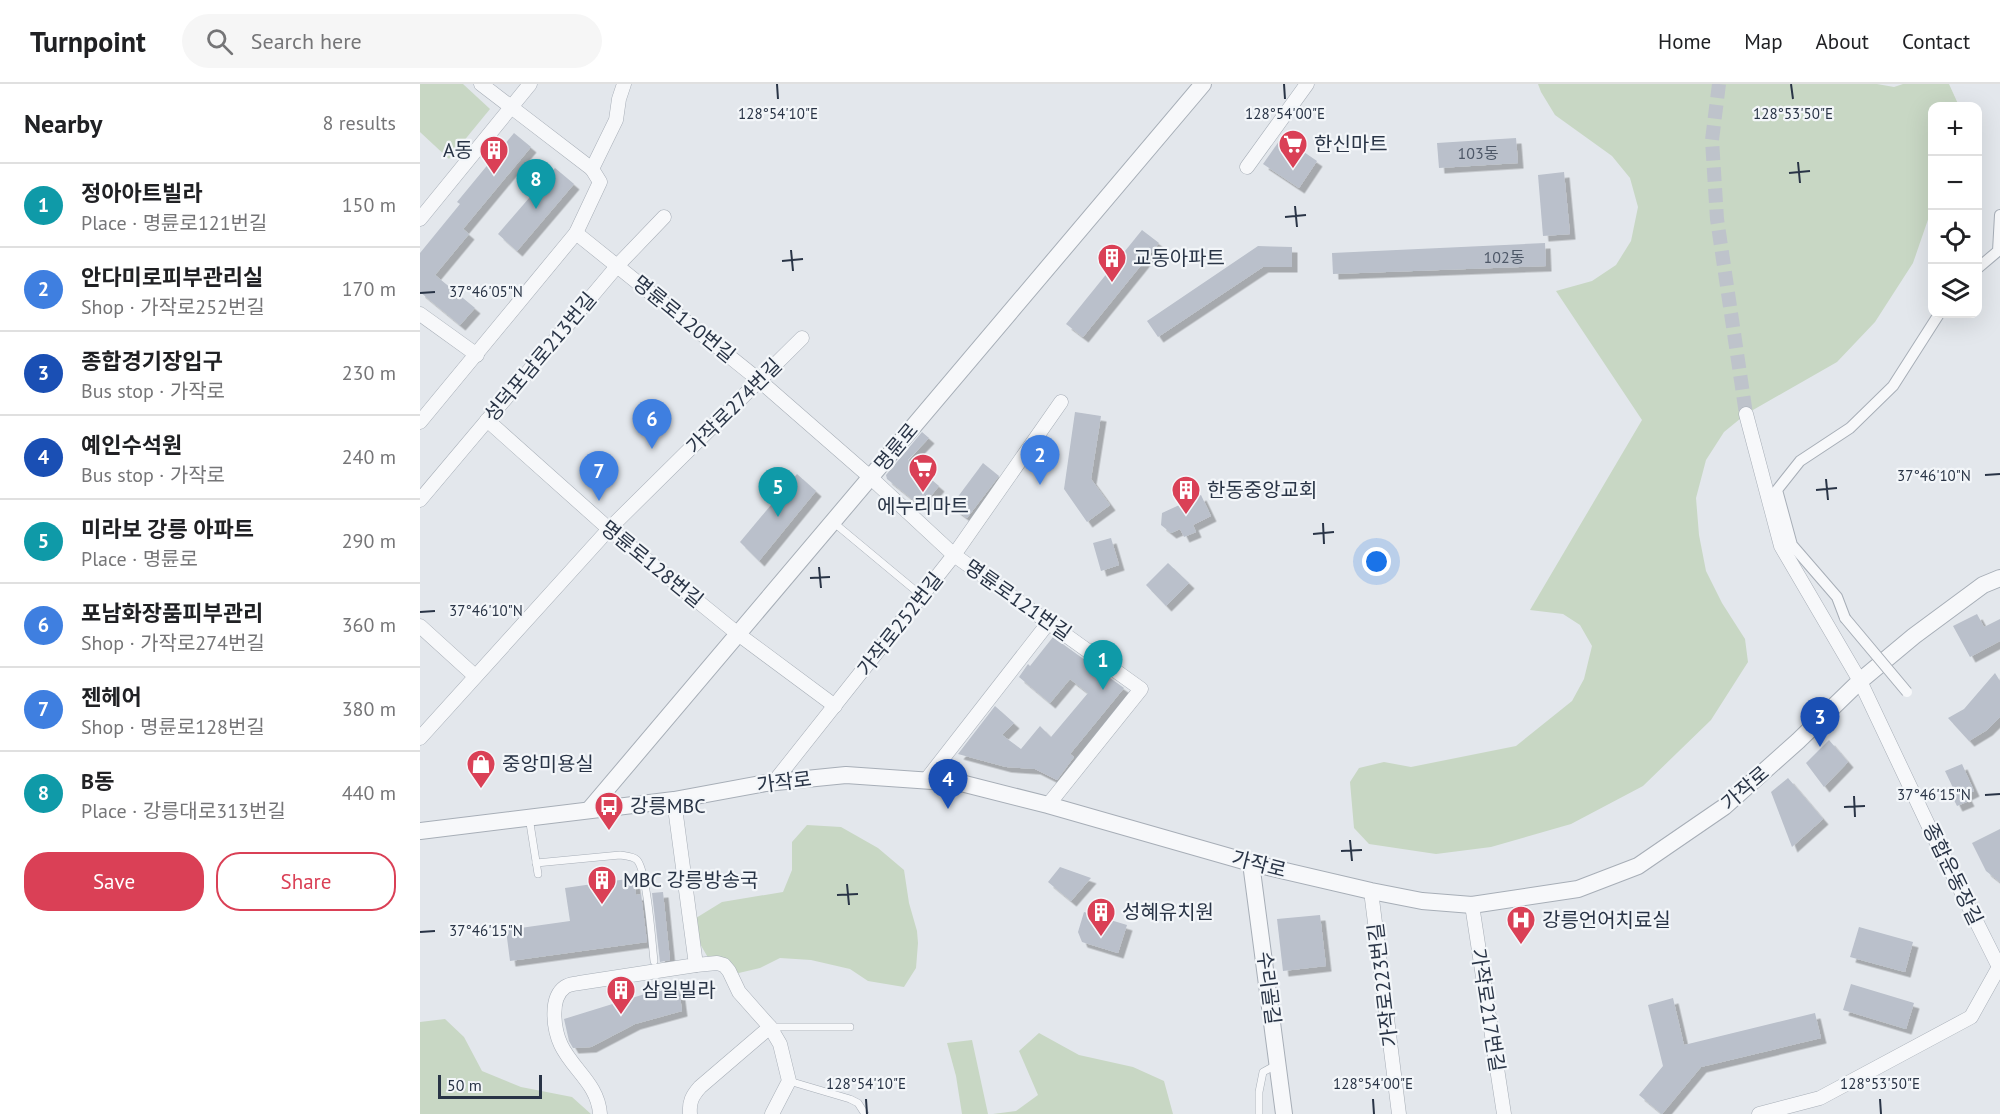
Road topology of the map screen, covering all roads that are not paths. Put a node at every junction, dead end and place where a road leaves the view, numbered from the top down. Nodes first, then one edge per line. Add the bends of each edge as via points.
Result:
1 (481, 84) edge
2 (530, 84) edge
3 (624, 84) edge
4 (1203, 84) edge
5 (1307, 84) edge
6 (510, 108) junction
7 (1247, 167) dead end
8 (592, 169) junction
9 (2000, 215) edge
10 (664, 217) dead end
11 (420, 219) edge
12 (576, 233) junction
13 (1982, 264) edge
14 (618, 265) junction
15 (420, 314) edge
16 (1936, 318) edge
17 (802, 338) dead end
18 (477, 355) junction
19 (760, 381) junction
20 (1061, 402) dead end
21 (1746, 414) tunnel mouth
22 (487, 420) junction
23 (420, 422) edge
24 (870, 477) junction
25 (420, 500) edge
26 (833, 522) junction
27 (609, 529) junction
28 (954, 555) junction
29 (2000, 578) edge
30 (922, 597) junction
31 (1049, 622) junction
32 (420, 626) edge
33 (738, 634) junction
34 (475, 676) junction
35 (1860, 681) junction
36 (1907, 692) dead end
37 (835, 706) junction
38 (420, 738) edge
39 (926, 780) junction
40 (774, 782) junction
41 (674, 800) junction
42 (1048, 805) junction
43 (589, 810) junction
44 (529, 817) junction
45 (420, 831) edge
46 (1251, 863) junction
47 (536, 864) junction
48 (538, 874) dead end
49 (1371, 891) junction
50 (1472, 905) junction
51 (654, 961) dead end
52 (696, 965) junction
53 (2000, 968) edge
54 (770, 1027) junction
55 (850, 1027) dead end
56 (1278, 1064) junction
57 (789, 1081) junction
58 (600, 1114) edge
59 (690, 1114) edge
60 (772, 1114) edge
61 (866, 1114) edge
62 (1259, 1114) edge
63 (1284, 1114) edge
64 (1399, 1114) edge
65 (1504, 1114) edge
66 (1758, 1114) edge

1 - 6 street
2 - 6 street
3 - 8 street via 616,120
4 - 24 street, 명륜로
5 - 7 street
6 - 8 street
6 - 11 street
8 - 12 street via 600,182
9 - 13 street via 1998,251
10 - 14 street, 성덕포남로213번길
12 - 14 street, 명륜로120번길
12 - 18 street
14 - 19 street, 명륜로120번길
14 - 22 street, 성덕포남로213번길
15 - 18 street
16 - 36 street, bridge via 1893,386 1850,428 1800,461 1777,490 1792,545 1837,597 1845,618
17 - 19 street, 가작로274번길
18 - 23 street
19 - 24 street, 명륜로120번길
19 - 27 street, 가작로274번길
20 - 28 street, 가작로252번길
21 - 35 street, 종합운동장길 via 1781,546
22 - 25 street, 성덕포남로213번길
22 - 27 street, 명륜로128번길
24 - 26 street, 명륜로
24 - 28 street, 명륜로121번길
26 - 30 lane
26 - 33 street, 명륜로
27 - 33 street, 명륜로128번길
27 - 34 street, 가작로274번길
28 - 30 street, 가작로252번길
28 - 31 street, 명륜로121번길
29 - 35 street, 가작로 via 1983,585
30 - 37 street, 가작로252번길
31 - 39 street
31 - 42 street, 명륜로121번길 via 1141,689
32 - 34 street
33 - 37 street, 명륜로128번길
33 - 43 street, 명륜로
34 - 38 street, 가작로274번길
35 - 50 street, 가작로 via 1724,807 1638,866 1578,889
35 - 53 street, 종합운동장길
37 - 40 street, 가작로252번길
39 - 40 street, 가작로 via 846,775
39 - 42 street, 가작로 via 961,783
40 - 41 street, 가작로
41 - 43 street, 가작로
41 - 52 street
42 - 46 street, 가작로
43 - 44 street, 가작로
44 - 45 street, 가작로
44 - 47 lane
46 - 49 street, 가작로
46 - 56 street, 수리골길
47 - 48 lane
47 - 51 lane via 620,855 638,860 644,876
49 - 50 street, 가작로
49 - 64 street, 가작로223번길
50 - 65 street, 가작로217번길
52 - 54 street via 724,965 739,992
52 - 58 street via 579,983 566,986 560,993 555,1015 561,1045 597,1096
53 - 66 street via 1971,1017 1820,1098
54 - 55 lane
54 - 57 street via 780,1044
54 - 59 street via 700,1087 692,1096
56 - 62 lane via 1263,1072
56 - 63 street, 수리골길
57 - 60 street
57 - 61 lane via 849,1099

